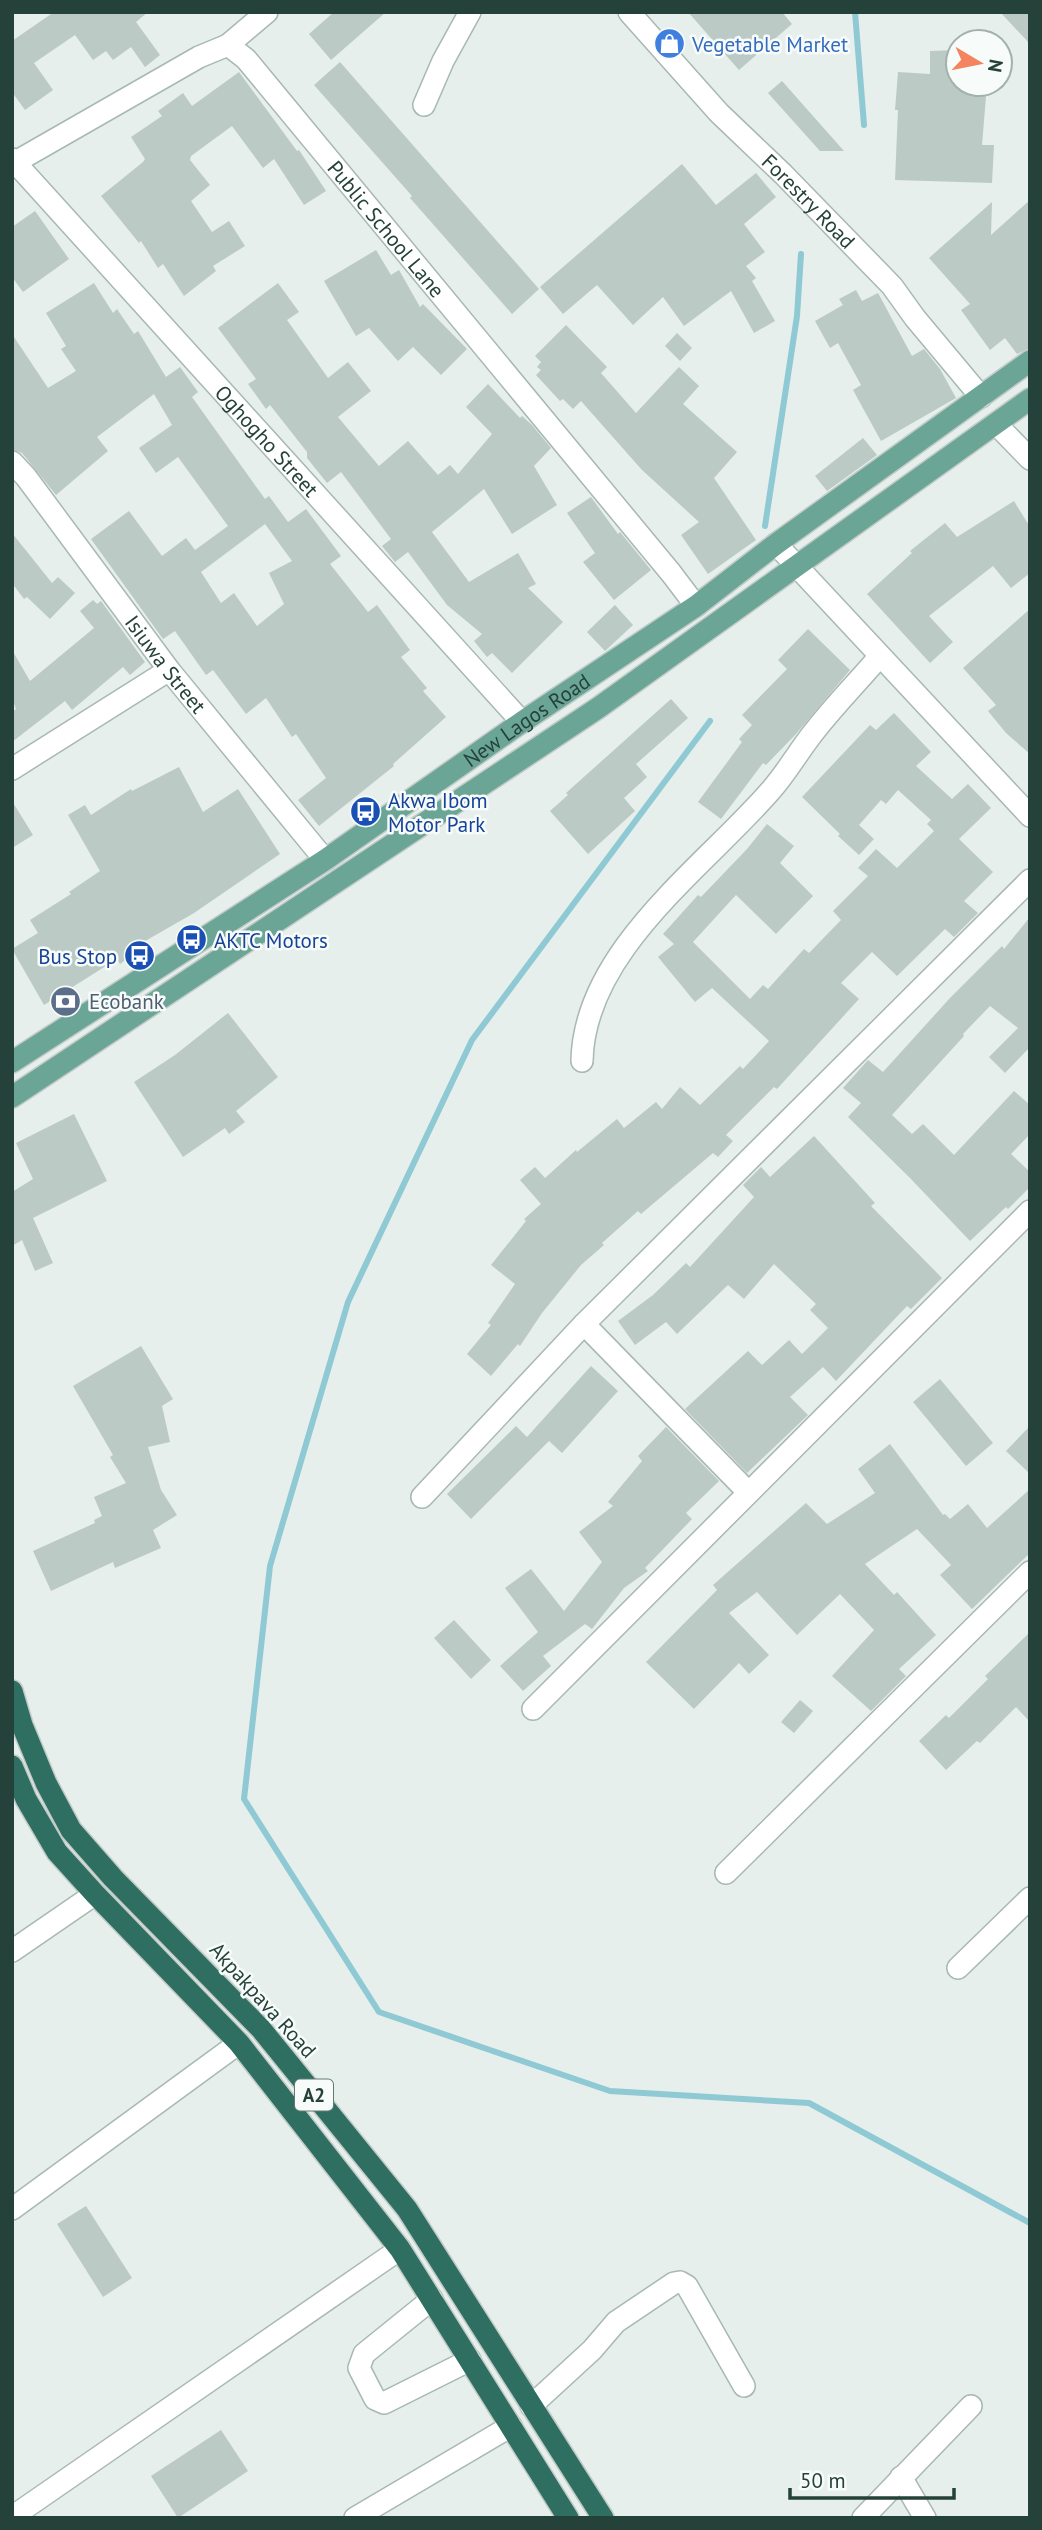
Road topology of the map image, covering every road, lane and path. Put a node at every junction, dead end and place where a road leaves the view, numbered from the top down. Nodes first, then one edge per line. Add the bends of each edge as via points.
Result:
1 (267, 12) edge
2 (470, 12) edge
3 (629, 12) edge
4 (228, 45) junction
5 (424, 105) dead end
6 (13, 162) edge
7 (1030, 361) edge
8 (981, 397) junction
9 (1030, 399) edge
10 (996, 424) junction
11 (1030, 459) edge
12 (17, 474) edge
13 (776, 544) junction
14 (796, 566) junction
15 (695, 606) junction
16 (879, 657) junction
17 (169, 670) junction
18 (522, 722) junction
19 (12, 769) edge
20 (1030, 816) edge
21 (325, 860) junction
22 (1030, 880) edge
23 (582, 1061) dead end
24 (12, 1062) edge
25 (12, 1097) edge
26 (1030, 1211) edge
27 (584, 1324) junction
28 (748, 1492) junction
29 (422, 1497) dead end
30 (1030, 1572) edge
31 (12, 1691) edge
32 (533, 1709) dead end
33 (12, 1766) edge
34 (726, 1873) dead end
35 (95, 1894) junction
36 (1030, 1898) edge
37 (12, 1951) edge
38 (958, 1968) dead end
39 (239, 2043) junction
40 (12, 2209) edge
41 (400, 2249) junction
42 (432, 2299) junction
43 (470, 2360) junction
44 (744, 2386) dead end
45 (531, 2406) junction
46 (971, 2406) dead end
47 (511, 2426) junction
48 (901, 2477) junction
49 (12, 2517) edge
50 (355, 2518) edge
51 (568, 2518) edge
52 (603, 2518) edge
53 (863, 2518) edge
54 (925, 2518) edge

1 - 4 street
2 - 5 street
3 - 8 street, Forestry Road via 719,113 892,286
4 - 6 street
4 - 15 street, Public School Lane via 246,59
6 - 18 street, Oghogho Street
7 - 8 main road, New Lagos Road
8 - 13 main road, New Lagos Road
9 - 10 main road, New Lagos Road
10 - 11 street
10 - 14 main road, New Lagos Road
12 - 17 street, Isiuwa Street
13 - 14 street
13 - 15 main road, New Lagos Road
14 - 16 street
14 - 25 main road, New Lagos Road via 598,708
15 - 18 main road, New Lagos Road
16 - 20 street
16 - 23 street via 774,787 635,935 593,1005
17 - 19 street
17 - 21 street, Isiuwa Street
18 - 21 main road, New Lagos Road
21 - 24 main road, New Lagos Road
22 - 27 street
26 - 28 street
27 - 28 street
27 - 29 street
28 - 32 street
30 - 34 street
31 - 45 highway, Akpakpava Road / A2 via 46,1783 71,1830 261,2029 407,2209
33 - 35 highway, A2 via 57,1852
35 - 37 street
35 - 39 highway, A2
36 - 38 street
39 - 40 street
39 - 41 highway, A2
41 - 42 highway, A2
41 - 49 street
42 - 43 highway, A2
42 - 43 street via 364,2354 359,2368 375,2399 384,2403
43 - 47 highway, A2
44 - 45 street via 680,2282 616,2322
45 - 52 highway, Akpakpava Road / A2
46 - 48 street
47 - 50 street
47 - 51 highway, A2
48 - 53 street
48 - 54 street

